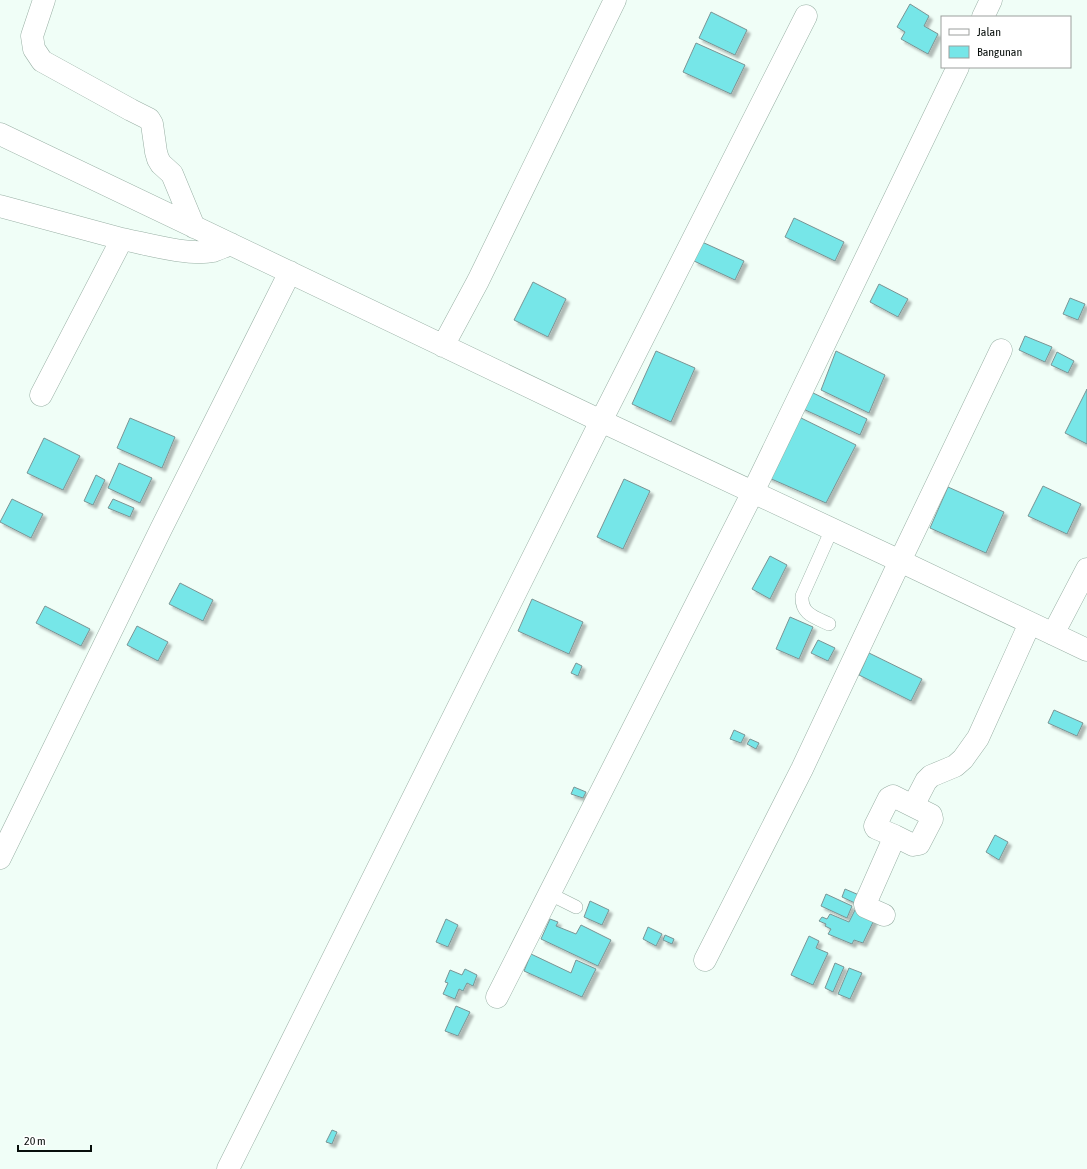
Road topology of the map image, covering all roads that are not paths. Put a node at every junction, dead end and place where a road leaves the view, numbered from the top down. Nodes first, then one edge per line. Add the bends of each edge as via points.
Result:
1 (44, 0) edge
2 (615, 0) edge
3 (991, 0) edge
4 (806, 16) dead end
5 (983, 16) edge
6 (958, 68) edge
7 (0, 134) edge
8 (0, 206) edge
9 (194, 226) junction
10 (122, 239) junction
11 (231, 244) junction
12 (290, 272) junction
13 (443, 346) junction
14 (1001, 350) dead end
15 (41, 395) dead end
16 (601, 421) junction
17 (753, 492) junction
18 (832, 529) junction
19 (900, 561) junction
20 (1087, 569) edge
21 (1030, 623) junction
22 (828, 624) dead end
23 (1053, 634) junction
24 (1087, 650) edge
25 (913, 806) junction
26 (895, 836) junction
27 (0, 858) edge
28 (550, 894) junction
29 (576, 907) dead end
30 (884, 915) dead end
31 (705, 960) dead end
32 (497, 998) dead end
33 (228, 1169) edge

1 - 9 street via 32,36 34,49 42,61 149,119 158,159 172,174
2 - 13 street via 478,281
3 - 5 street
4 - 16 street
6 - 17 street
7 - 9 street
8 - 10 street
9 - 11 street
10 - 11 street via 195,252 214,251
10 - 15 street
11 - 12 street
12 - 13 street
12 - 27 street via 164,522
13 - 16 street
14 - 19 street
16 - 17 street
16 - 33 street
17 - 18 street
17 - 28 street
18 - 19 street
18 - 22 lane via 802,596 803,608
19 - 21 street
19 - 31 street via 802,769
20 - 23 street
21 - 23 street
21 - 25 street via 978,738 963,760 926,781
23 - 24 street
25 - 26 street via 931,815 932,818 919,844 913,845
25 - 26 street via 893,796 889,798 875,826
26 - 30 street via 865,904 866,907
28 - 29 lane
28 - 32 street

